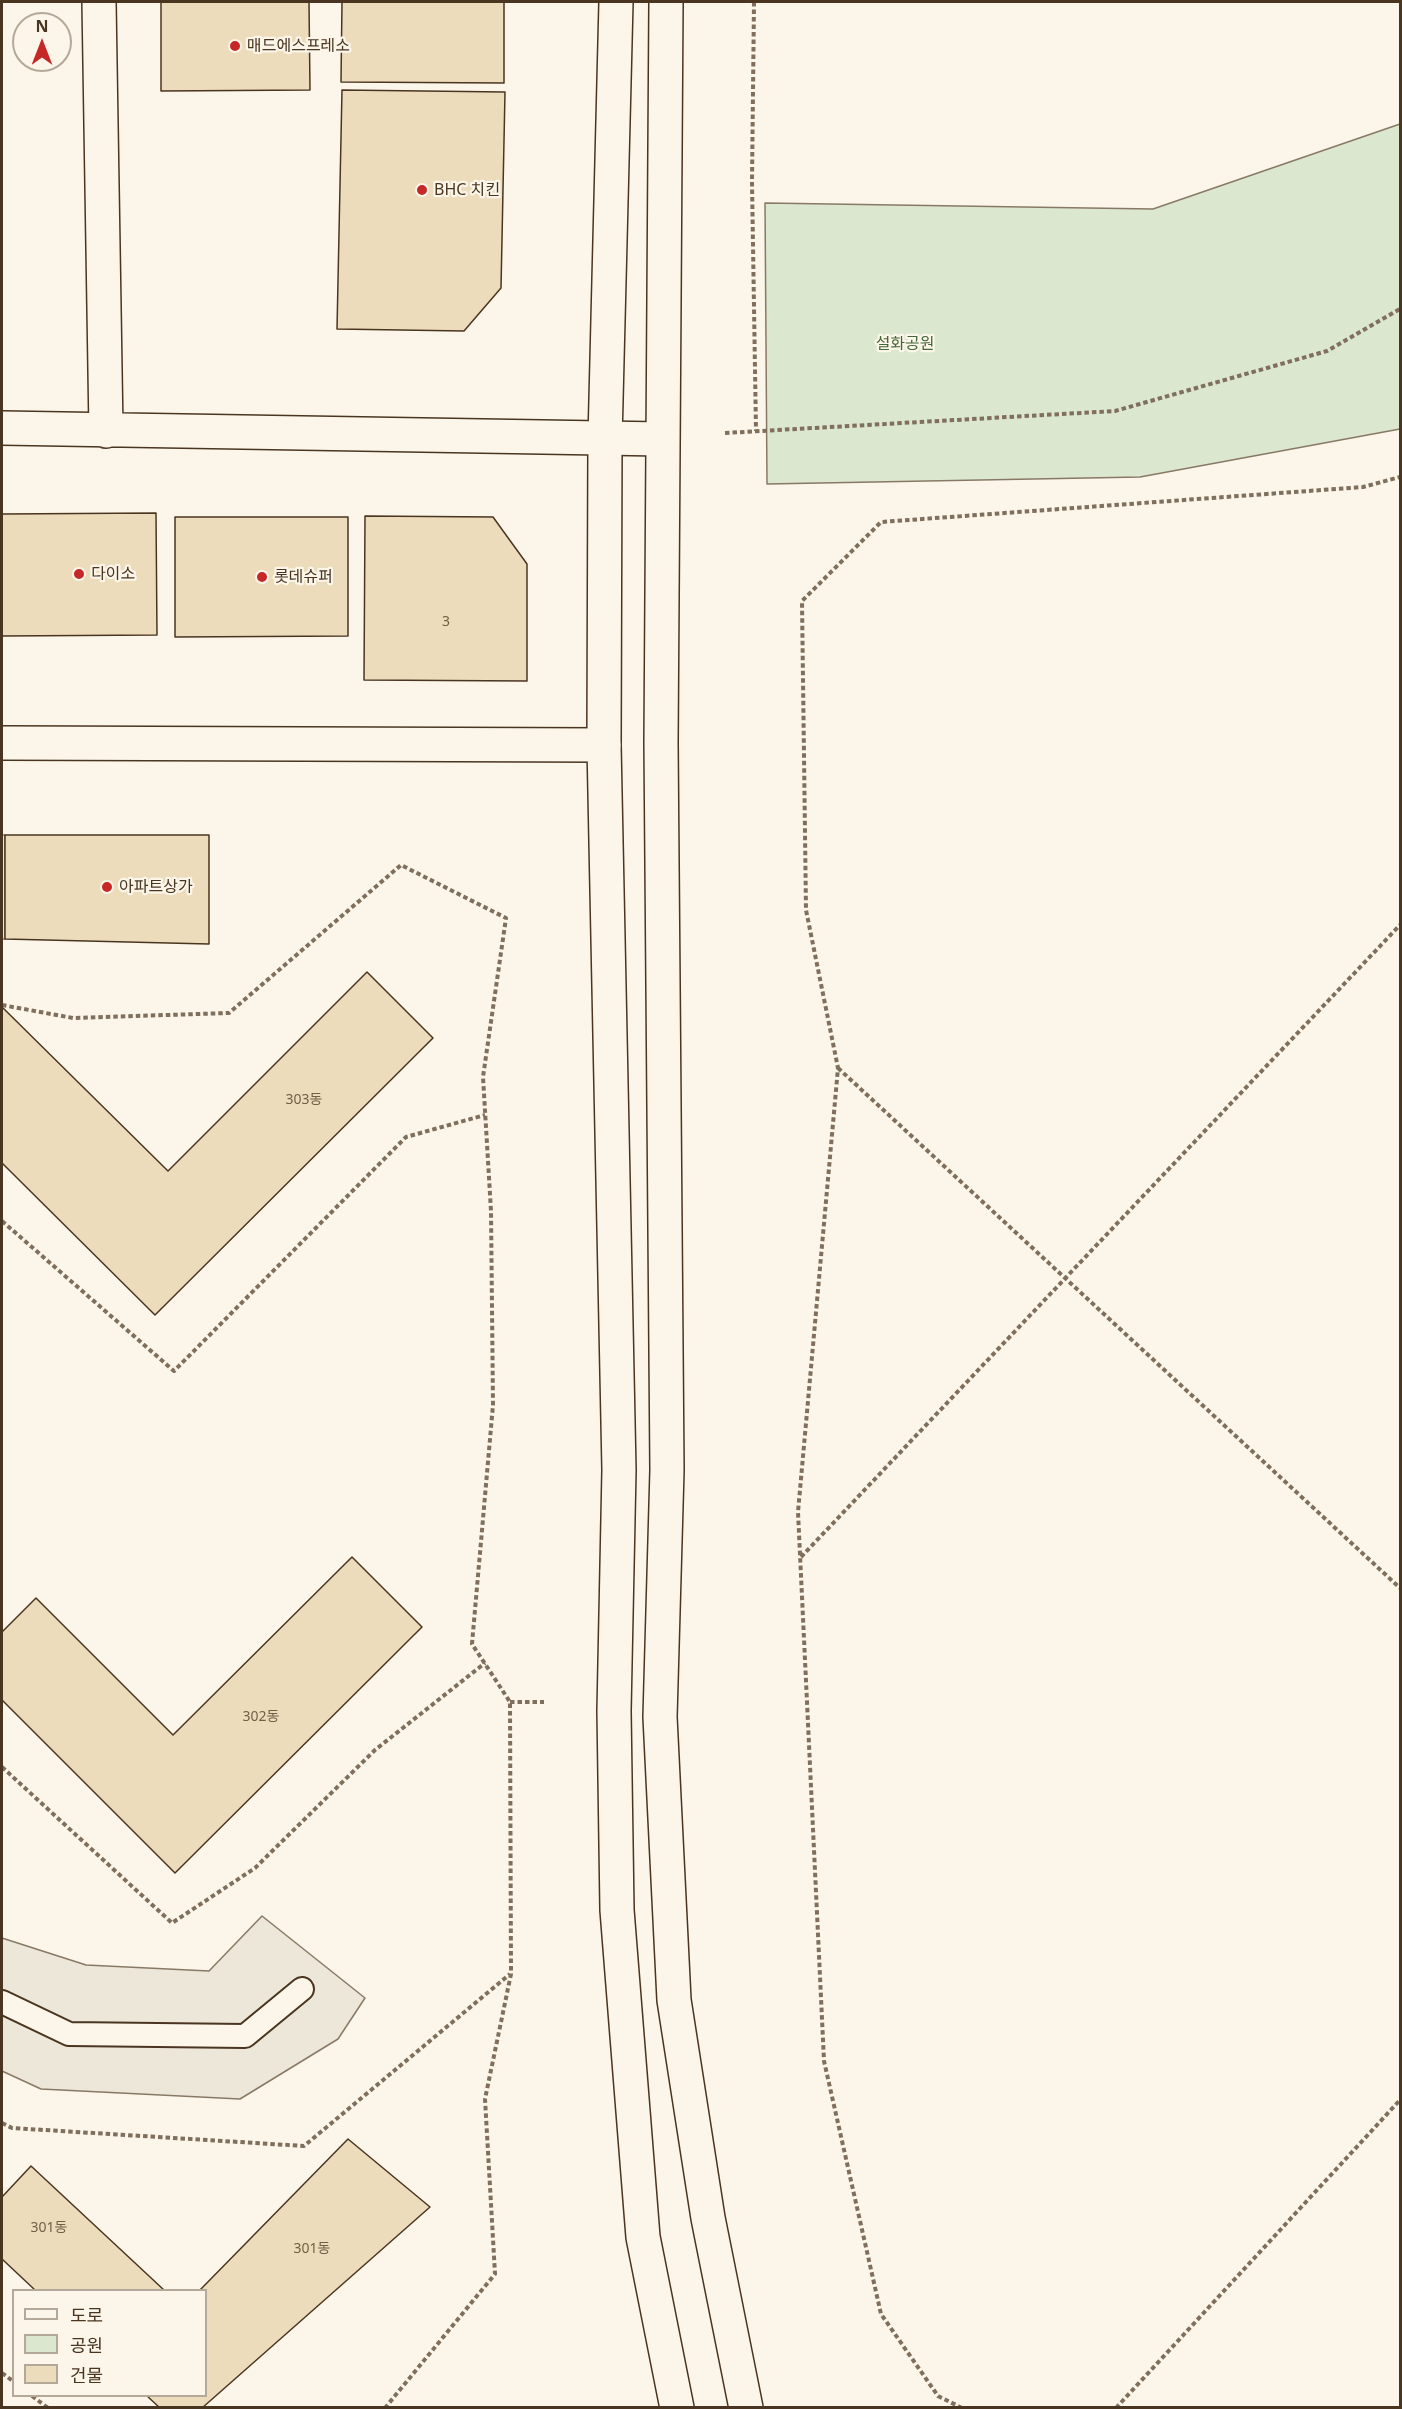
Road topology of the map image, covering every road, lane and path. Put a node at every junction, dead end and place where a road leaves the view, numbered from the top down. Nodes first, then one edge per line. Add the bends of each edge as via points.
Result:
1 (99, 2) edge
2 (616, 2) edge
3 (666, 2) edge
4 (754, 2) edge
5 (1401, 309) edge
6 (2, 428) edge
7 (106, 431) junction
8 (756, 431) junction
9 (725, 433) dead end
10 (605, 439) junction
11 (662, 439) junction
12 (1401, 477) edge
13 (2, 743) edge
14 (604, 745) junction
15 (1401, 925) edge
16 (2, 1005) edge
17 (838, 1068) junction
18 (485, 1115) junction
19 (2, 1221) edge
20 (1065, 1278) junction
21 (800, 1558) junction
22 (1401, 1588) edge
23 (484, 1663) junction
24 (510, 1702) junction
25 (543, 1702) dead end
26 (2, 1767) edge
27 (511, 1974) junction
28 (302, 1989) dead end
29 (2, 2002) edge
30 (1401, 2100) edge
31 (2, 2123) edge
32 (33, 2397) edge
33 (48, 2408) edge
34 (385, 2408) edge
35 (676, 2408) edge
36 (746, 2408) edge
37 (962, 2408) edge
38 (1116, 2408) edge

1 - 7 street
2 - 10 street
3 - 11 street
4 - 8 path
5 - 8 path via 1327,351 1116,411
6 - 7 street
7 - 10 street
8 - 9 path
10 - 11 street
10 - 14 street
11 - 36 street via 667,1470 660,1717 674,2000 708,2218
12 - 17 path via 1363,488 881,522 802,601 806,910
13 - 14 street
14 - 35 street via 619,1470 614,1711 617,1911 643,2237
15 - 20 path
16 - 18 path via 72,1018 229,1013 400,865 506,918 483,1077
17 - 20 path
17 - 21 path via 798,1512
18 - 19 path via 406,1137 174,1371
18 - 23 path via 491,1211 493,1405 472,1644
20 - 21 path
20 - 22 path
21 - 37 path via 824,2061 881,2314 938,2396
23 - 24 path
23 - 26 path via 375,1750 255,1868 172,1923
24 - 25 path
24 - 27 path
27 - 31 path via 304,2146 12,2128
27 - 34 path via 484,2099 495,2274
28 - 29 lane via 245,2036 69,2034
30 - 38 path
32 - 33 path

